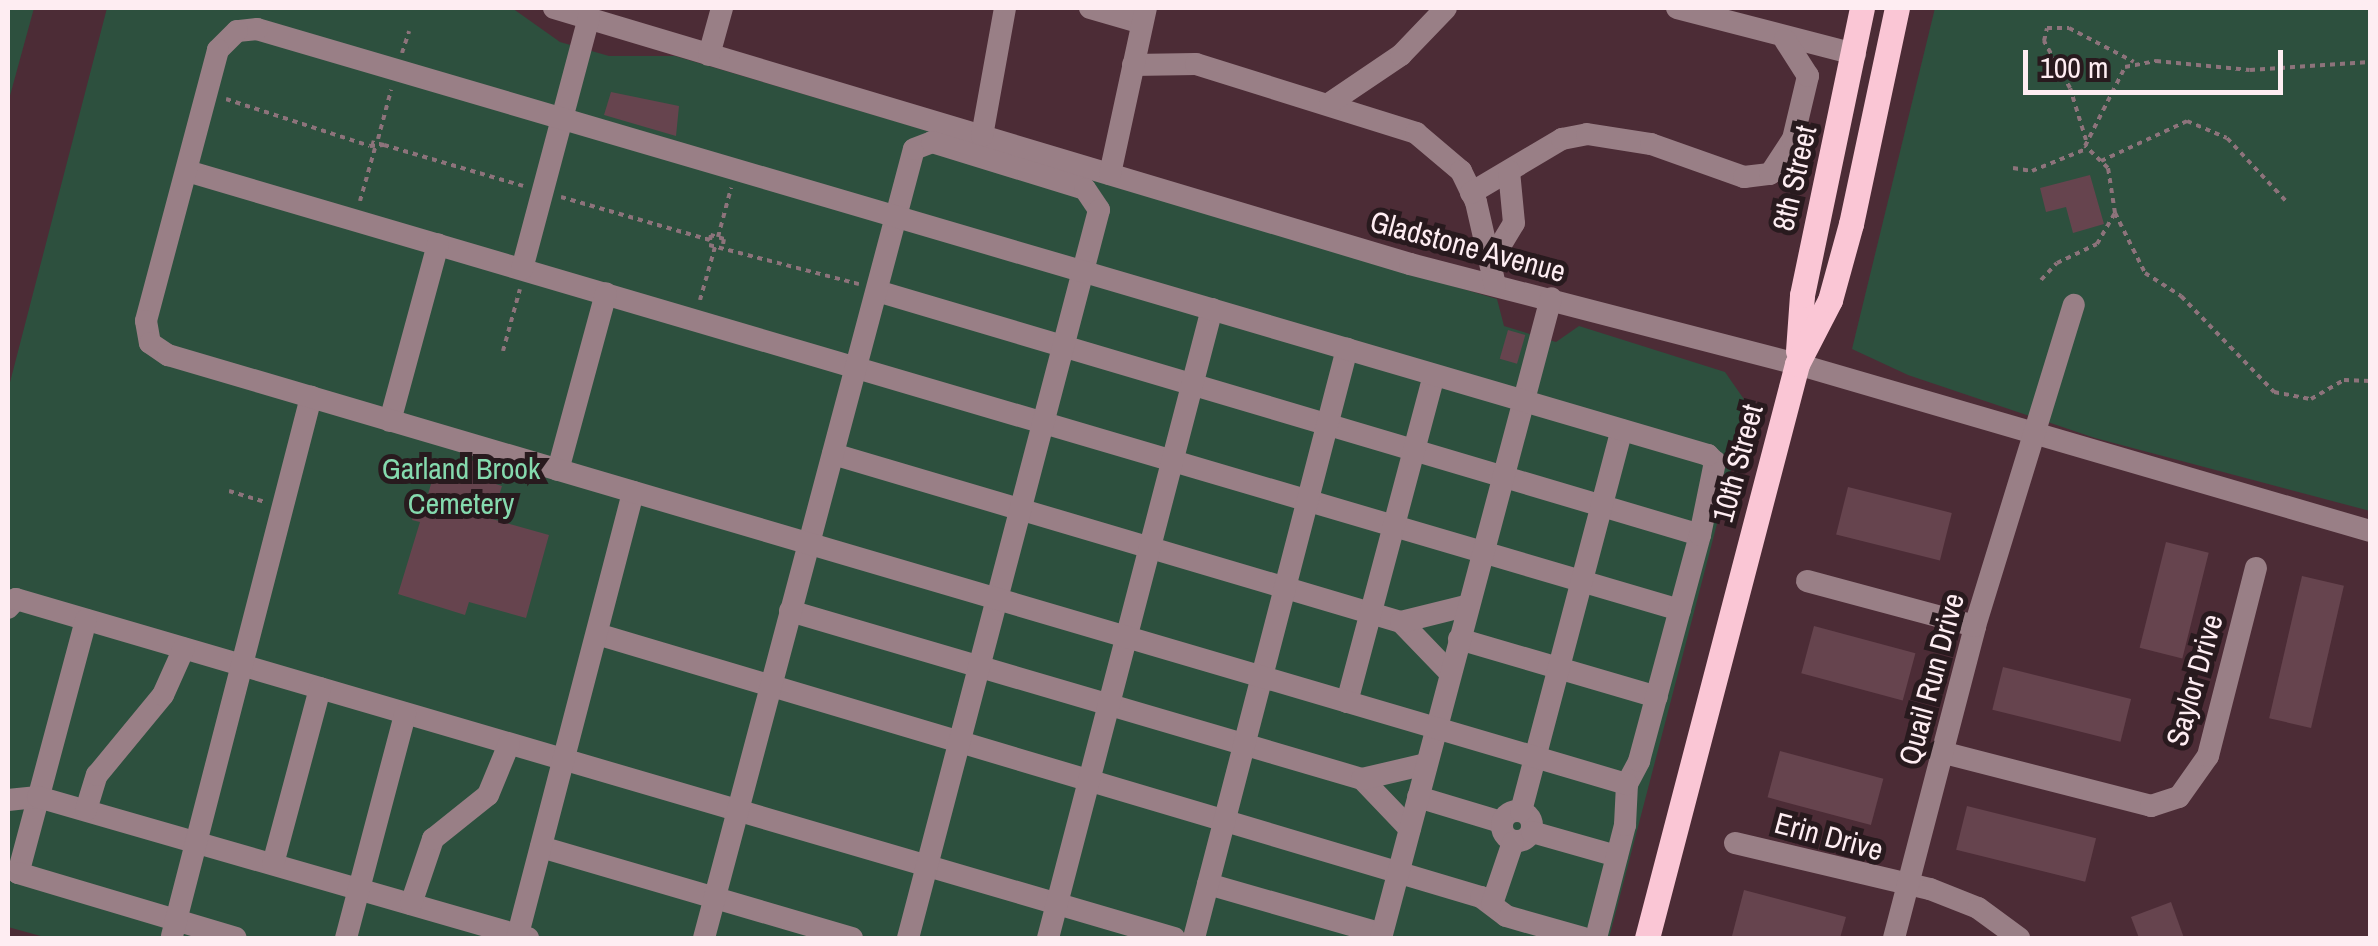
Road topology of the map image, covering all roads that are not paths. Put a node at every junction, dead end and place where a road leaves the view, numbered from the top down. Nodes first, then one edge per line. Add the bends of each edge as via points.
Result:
1 (554, 8) edge
2 (722, 8) edge
3 (1006, 8) edge
4 (1090, 8) edge
5 (1446, 8) edge
6 (1676, 8) edge
7 (1862, 8) edge
8 (1897, 8) edge
9 (1144, 15) edge
10 (589, 18) junction
11 (1751, 18) edge
12 (1786, 40) junction
13 (709, 54) junction
14 (1855, 54) junction
15 (1133, 65) junction
16 (1330, 103) junction
17 (562, 118) junction
18 (982, 136) junction
19 (187, 171) junction
20 (1509, 172) junction
21 (1110, 174) junction
22 (1471, 194) junction
23 (897, 216) junction
24 (438, 244) junction
25 (1491, 261) junction
26 (524, 269) junction
27 (1082, 271) junction
28 (1495, 285) junction
29 (877, 292) junction
30 (606, 293) junction
31 (1550, 298) junction
32 (2074, 305) dead end
33 (1212, 309) junction
34 (1062, 346) junction
35 (1347, 349) junction
36 (1797, 364) junction
37 (857, 366) junction
38 (1434, 375) junction
39 (1192, 385) junction
40 (311, 396) junction
41 (1525, 402) junction
42 (390, 420) junction
43 (1042, 421) junction
44 (1327, 425) junction
45 (1622, 430) junction
46 (2032, 436) junction
47 (1414, 450) junction
48 (833, 454) junction
49 (1173, 460) junction
50 (558, 470) junction
51 (1504, 477) junction
52 (633, 492) junction
53 (1308, 500) junction
54 (1602, 506) junction
55 (1020, 509) junction
56 (1394, 525) junction
57 (2370, 531) edge
58 (1700, 535) junction
59 (808, 544) junction
60 (1150, 548) junction
61 (1484, 552) junction
62 (2256, 568) dead end
63 (1582, 581) junction
64 (1807, 581) dead end
65 (1284, 587) junction
66 (996, 599) junction
67 (1469, 605) junction
68 (8, 608) edge
69 (1680, 610) junction
70 (790, 611) junction
71 (1371, 613) junction
72 (86, 620) junction
73 (1402, 622) junction
74 (1975, 626) junction
75 (597, 634) junction
76 (1127, 638) junction
77 (1459, 639) junction
78 (184, 648) junction
79 (245, 666) junction
80 (978, 667) junction
81 (1559, 669) junction
82 (1450, 673) junction
83 (1262, 677) junction
84 (770, 686) junction
85 (320, 688) junction
86 (1657, 698) junction
87 (1347, 702) junction
88 (1109, 705) junction
89 (406, 714) junction
90 (1436, 728) junction
91 (958, 742) junction
92 (509, 744) junction
93 (1244, 745) junction
94 (1942, 752) junction
95 (1535, 758) junction
96 (564, 760) junction
97 (1426, 764) junction
98 (1362, 780) junction
99 (1090, 781) junction
100 (1626, 784) junction
101 (38, 796) junction
102 (1418, 797) junction
103 (8, 800) edge
104 (86, 810) junction
105 (737, 811) junction
106 (1224, 821) junction
107 (1517, 827) junction
108 (1410, 829) junction
109 (198, 842) junction
110 (1735, 842) dead end
111 (541, 847) junction
112 (1617, 856) junction
113 (273, 864) junction
114 (926, 866) junction
115 (1398, 872) junction
116 (1208, 884) junction
117 (1909, 887) junction
118 (359, 889) junction
119 (715, 898) junction
120 (410, 904) junction
121 (1057, 904) junction
122 (1492, 904) junction
123 (174, 928) junction
124 (1381, 936) edge
125 (521, 937) edge
126 (236, 938) edge
127 (346, 938) edge
128 (704, 938) edge
129 (852, 938) edge
130 (908, 938) edge
131 (1048, 938) edge
132 (1174, 938) edge
133 (1194, 938) edge
134 (1582, 938) edge
135 (1596, 938) edge
136 (1647, 938) edge
137 (1894, 938) edge
138 (2019, 938) edge

1 - 10 street, Gladstone Avenue
2 - 13 street
3 - 18 street
4 - 9 street
5 - 16 street via 1400,55
6 - 11 street
7 - 14 main road, 8th Street
8 - 36 main road, 10th Street via 1840,262
9 - 15 street
10 - 13 street, Gladstone Avenue
10 - 17 street
11 - 12 street
12 - 14 street
12 - 20 street via 1808,76 1793,139 1770,174 1744,177 1601,134 1562,139
13 - 18 street, Gladstone Avenue
14 - 36 main road, 8th Street via 1802,295
15 - 16 street via 1196,64
15 - 21 street
16 - 22 street via 1402,125 1431,142 1453,160
17 - 19 street via 257,29 237,31 218,50
17 - 23 street
17 - 26 street
18 - 21 street, Gladstone Avenue
19 - 24 street
19 - 40 street via 146,321 150,344
20 - 22 street
20 - 25 street via 1514,223
21 - 28 street, Gladstone Avenue
22 - 25 street
23 - 27 street
23 - 27 street via 914,148 932,142 1085,188 1099,210
23 - 29 street
24 - 26 street
24 - 42 street
25 - 28 street
26 - 30 street
27 - 33 street
27 - 34 street
28 - 31 street, Gladstone Avenue
29 - 34 street
29 - 37 street
30 - 37 street
30 - 50 street
31 - 36 street, Gladstone Avenue
31 - 41 street
32 - 46 street, Quail Run Drive
33 - 35 street
33 - 39 street
34 - 39 street
34 - 43 street
35 - 38 street
35 - 44 street
36 - 46 street, Gladstone Avenue
36 - 136 main road, 10th Street
37 - 43 street
37 - 48 street
38 - 41 street
38 - 47 street
39 - 44 street
39 - 49 street
40 - 42 street
40 - 79 street
41 - 45 street
41 - 51 street
42 - 50 street
43 - 49 street
43 - 55 street
44 - 47 street
44 - 53 street
45 - 54 street
45 - 58 street via 1715,462
46 - 57 street, Gladstone Avenue
46 - 74 street, Quail Run Drive
47 - 51 street
47 - 56 street
48 - 55 street
48 - 59 street
49 - 53 street
49 - 60 street
50 - 52 street
51 - 54 street
51 - 61 street
52 - 59 street
52 - 75 street
53 - 56 street
53 - 65 street
54 - 58 street
54 - 63 street
55 - 60 street
55 - 66 street
56 - 61 street
56 - 71 street
58 - 69 street
59 - 66 street
59 - 70 street
60 - 65 street
60 - 76 street
61 - 63 street
61 - 67 street
62 - 94 street, Saylor Drive via 2208,756 2179,797 2152,806
63 - 69 street
63 - 81 street
64 - 74 street
65 - 71 street
65 - 83 street
66 - 76 street
66 - 80 street
67 - 73 street
67 - 77 street
68 - 72 street via 16,599
69 - 86 street
70 - 80 street
70 - 84 street
71 - 73 street
71 - 87 street
72 - 78 street
72 - 101 street
73 - 82 street
74 - 94 street, Quail Run Drive
75 - 84 street
75 - 96 street
76 - 83 street
76 - 88 street
77 - 81 street
77 - 82 street
78 - 79 street
78 - 104 street via 163,696 97,776
79 - 85 street
79 - 109 street
80 - 88 street
80 - 91 street
81 - 86 street
81 - 95 street
82 - 90 street
83 - 87 street
83 - 93 street
84 - 91 street
84 - 105 street
85 - 89 street
85 - 113 street
86 - 100 street
87 - 90 street
88 - 93 street
88 - 99 street
89 - 92 street
89 - 118 street
90 - 95 street
90 - 97 street
91 - 99 street
91 - 114 street
92 - 96 street
92 - 120 street via 488,795 433,839
93 - 98 street
93 - 106 street
94 - 117 street, Quail Run Drive
95 - 100 street
95 - 107 street
96 - 105 street
96 - 111 street
97 - 98 street
97 - 102 street
98 - 108 street
99 - 106 street
99 - 121 street
100 - 112 street
101 - 103 street
101 - 104 street
101 - 123 street via 18,873
102 - 107 street
102 - 108 street
104 - 109 street
105 - 114 street
105 - 119 street
106 - 115 street
106 - 116 street
107 - 112 street
107 - 122 street
108 - 115 street
109 - 113 street
109 - 123 street
110 - 117 street, Erin Drive
111 - 119 street
111 - 125 street
112 - 135 street
113 - 118 street
114 - 121 street
114 - 130 street
115 - 122 street
115 - 124 street
116 - 124 street
116 - 133 street
117 - 137 street, Quail Run Drive
117 - 138 street, Erin Drive via 1978,908
118 - 120 street
118 - 127 street
119 - 128 street
119 - 129 street
120 - 125 street
121 - 131 street
121 - 132 street
122 - 134 street via 1506,916
123 - 126 street

